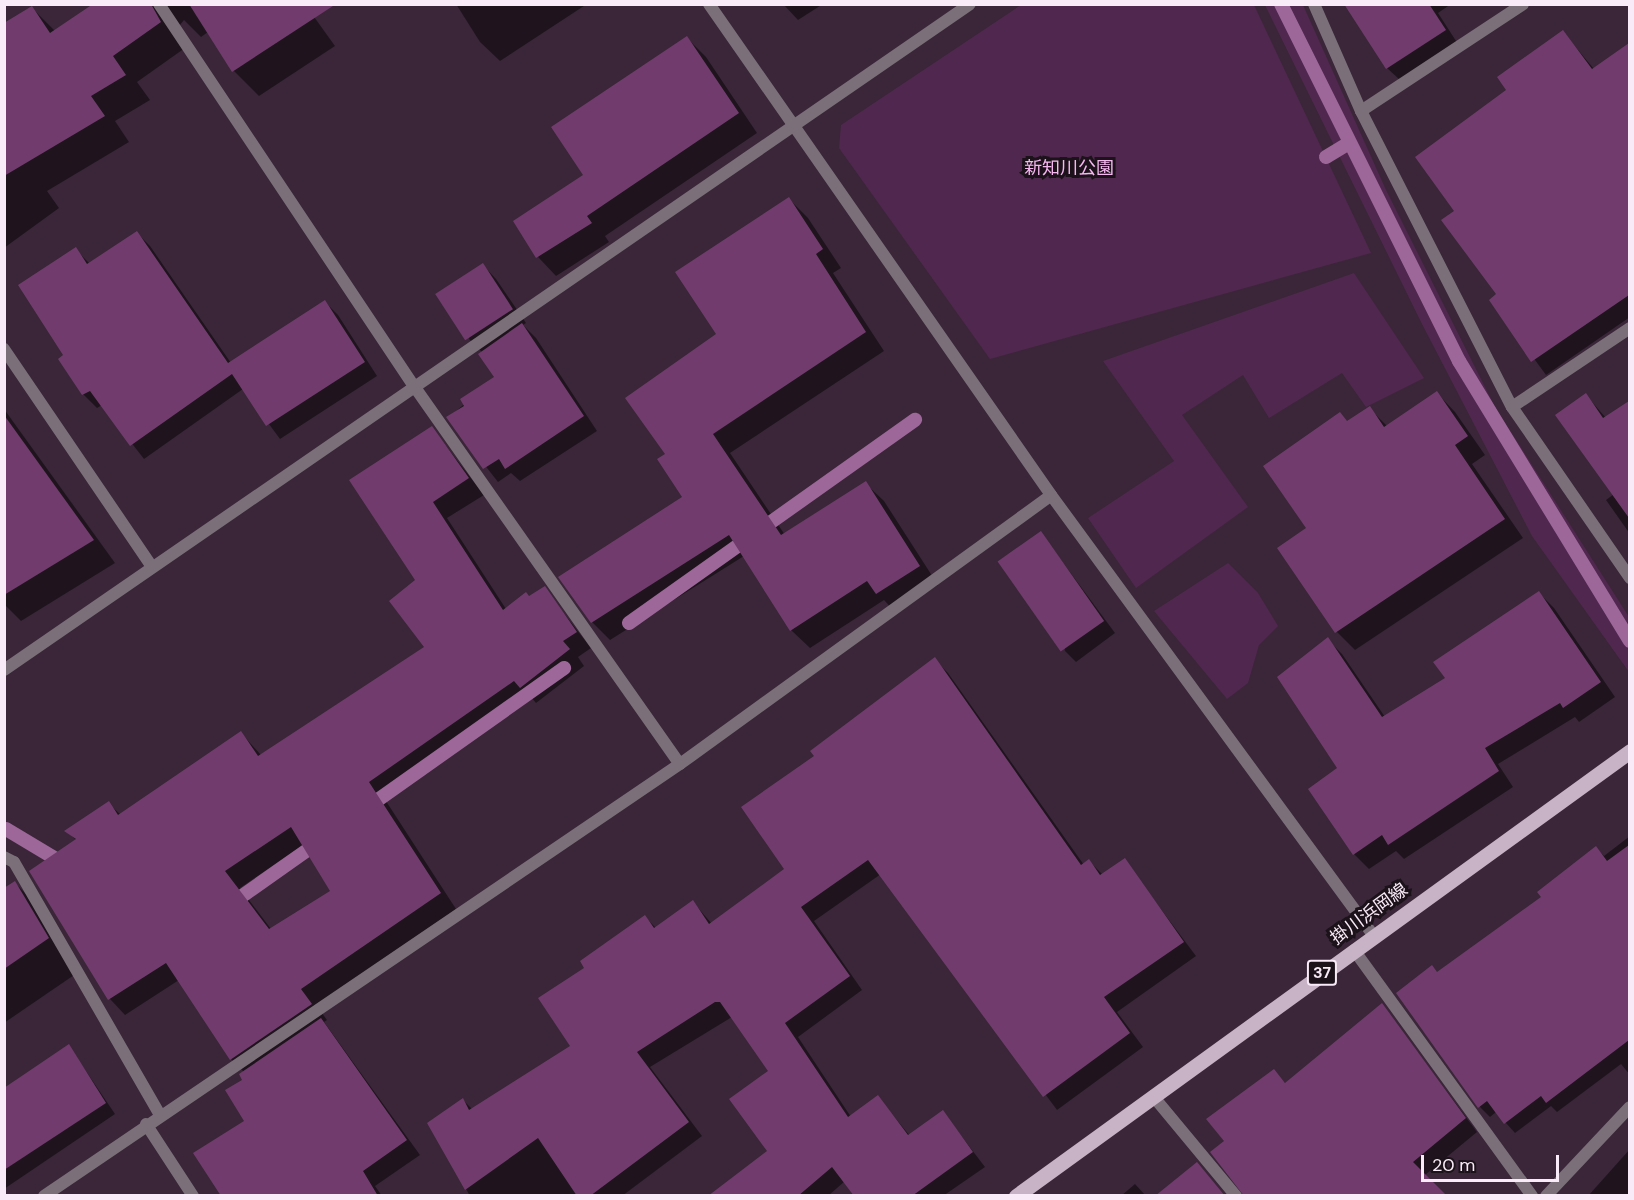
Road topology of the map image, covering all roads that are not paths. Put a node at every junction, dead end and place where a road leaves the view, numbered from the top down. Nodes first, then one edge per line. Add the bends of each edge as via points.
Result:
1 (159, 4) edge
2 (709, 4) edge
3 (970, 4) edge
4 (1314, 4) edge
5 (1523, 4) edge
6 (1361, 111) junction
7 (795, 126) junction
8 (1629, 328) edge
9 (4, 349) edge
10 (414, 386) junction
11 (1512, 407) junction
12 (1051, 495) junction
13 (152, 567) junction
14 (1629, 578) edge
15 (4, 670) edge
16 (1629, 751) edge
17 (680, 764) junction
18 (4, 857) edge
19 (1373, 935) junction
20 (1354, 950) junction
21 (1153, 1096) junction
22 (1629, 1107) edge
23 (160, 1115) junction
24 (146, 1124) junction
25 (44, 1196) edge
26 (193, 1196) edge
27 (1016, 1196) edge
28 (1236, 1196) edge
29 (1532, 1196) edge
30 (1546, 1196) edge

1 - 10 street
2 - 7 street
3 - 7 street
4 - 6 street
5 - 6 street
6 - 11 street
7 - 10 street
7 - 12 street
8 - 11 street
9 - 13 street
10 - 13 street
10 - 17 street
11 - 14 street
12 - 17 street
12 - 19 street
13 - 15 street
16 - 19 main road, 掛川浜岡線 / 37
17 - 23 street
18 - 23 street via 14,862
19 - 20 main road, 掛川浜岡線 / 37
20 - 21 main road, 掛川浜岡線 / 37
20 - 29 street
21 - 27 main road, 掛川浜岡線 / 37
21 - 28 street
22 - 30 street
23 - 24 street
24 - 25 street
24 - 26 street

